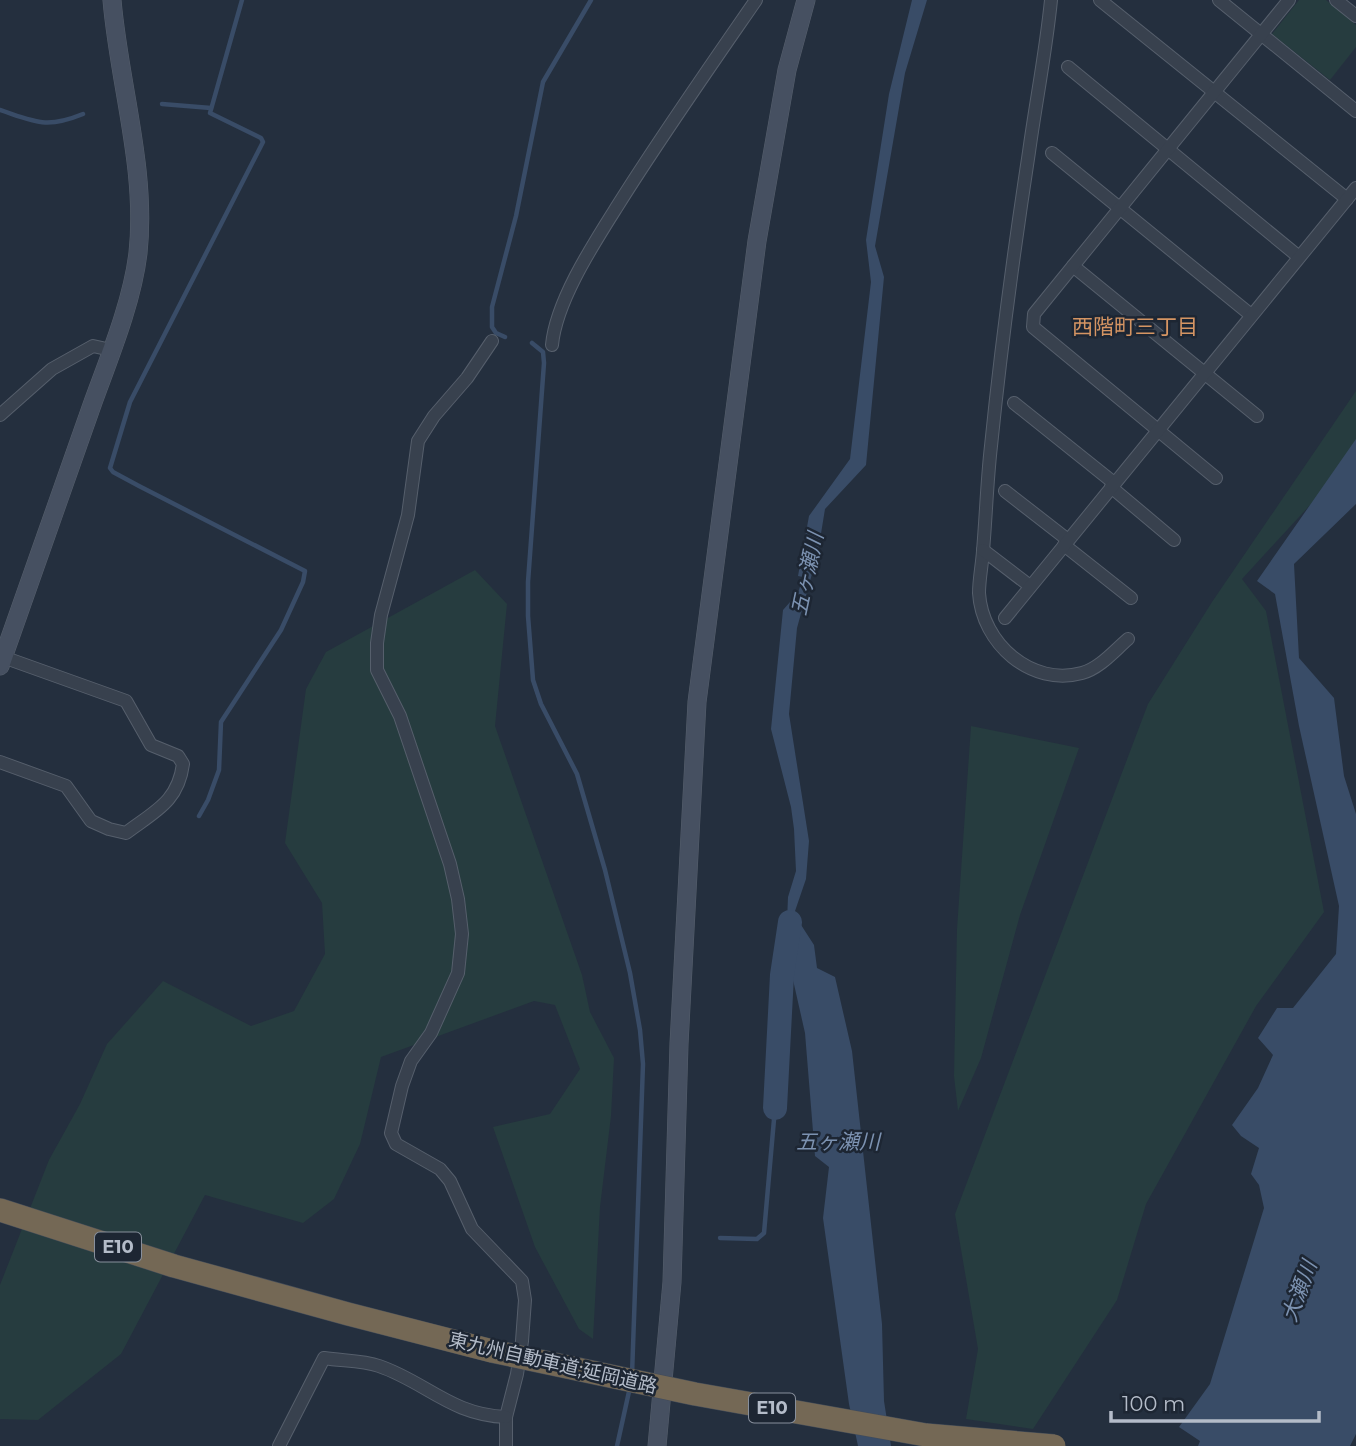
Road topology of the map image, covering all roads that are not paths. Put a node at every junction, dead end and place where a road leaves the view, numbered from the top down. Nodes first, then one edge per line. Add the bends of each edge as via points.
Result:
1 (112, 0) edge
2 (756, 0) edge
3 (806, 0) edge
4 (1051, 0) edge
5 (1100, 0) edge
6 (1219, 0) edge
7 (1289, 0) edge
8 (1336, 0) edge
9 (1356, 16) edge
10 (1261, 35) junction
11 (1068, 67) dead end
12 (1213, 92) junction
13 (1356, 111) edge
14 (1167, 149) junction
15 (1052, 153) dead end
16 (1356, 188) edge
17 (1347, 199) junction
18 (1120, 207) junction
19 (1299, 257) junction
20 (1073, 266) junction
21 (1251, 315) junction
22 (492, 341) dead end
23 (552, 345) dead end
24 (111, 349) junction
25 (1204, 373) junction
26 (1014, 403) dead end
27 (0, 415) edge
28 (1256, 416) dead end
29 (1157, 430) junction
30 (1216, 478) dead end
31 (1112, 485) junction
32 (1005, 491) dead end
33 (1174, 540) dead end
34 (1066, 542) junction
35 (983, 550) junction
36 (1030, 586) junction
37 (1131, 598) dead end
38 (1005, 618) dead end
39 (1128, 639) dead end
40 (2, 661) edge
41 (0, 762) edge
42 (0, 1204) edge
43 (0, 1210) edge
44 (0, 1220) edge
45 (61, 1229) junction
46 (174, 1266) junction
47 (506, 1418) junction
48 (279, 1446) edge
49 (506, 1446) edge
50 (657, 1446) edge
51 (1054, 1446) edge

1 - 24 street via 140,210 138,255
2 - 23 street via 589,252 563,305
3 - 50 street via 787,70 757,241 697,702 679,1031 672,1282
4 - 35 street via 1006,309
5 - 12 street
6 - 10 street
7 - 10 street
8 - 9 street
10 - 12 street
10 - 13 street
11 - 14 street
12 - 14 street
12 - 17 street
14 - 18 street
14 - 19 street
15 - 18 street
16 - 17 street
17 - 19 street
18 - 20 street
18 - 21 street
19 - 21 street
20 - 25 street
20 - 29 street via 1034,314 1032,327
21 - 25 street
22 - 47 street via 418,441 408,515 381,615 377,670 400,716 450,864 461,934 458,973 431,1032 411,1061 391,1133 396,1144 440,1169 472,1229 523,1281 522,1341
24 - 27 street via 93,346 52,369
24 - 40 street
25 - 28 street
25 - 29 street
26 - 31 street
29 - 30 street
29 - 31 street
31 - 33 street
31 - 34 street
32 - 34 street
34 - 36 street
34 - 37 street
35 - 36 street
35 - 39 street via 979,594 993,636 1012,658 1048,675 1066,676 1098,665
36 - 38 street
40 - 41 street via 126,701 151,745 178,756 183,764 173,795 126,833 91,821 66,786
42 - 45 highway, 東九州自動車道;延岡道路 / E10
43 - 45 highway, 東九州自動車道;延岡道路 / E10
44 - 46 highway
45 - 46 highway, 東九州自動車道;延岡道路 / E10
46 - 51 highway, 東九州自動車道;延岡道路 / E10, bridge via 492,1350 695,1394 912,1432
47 - 48 street via 456,1407 380,1366 324,1358
47 - 49 street

